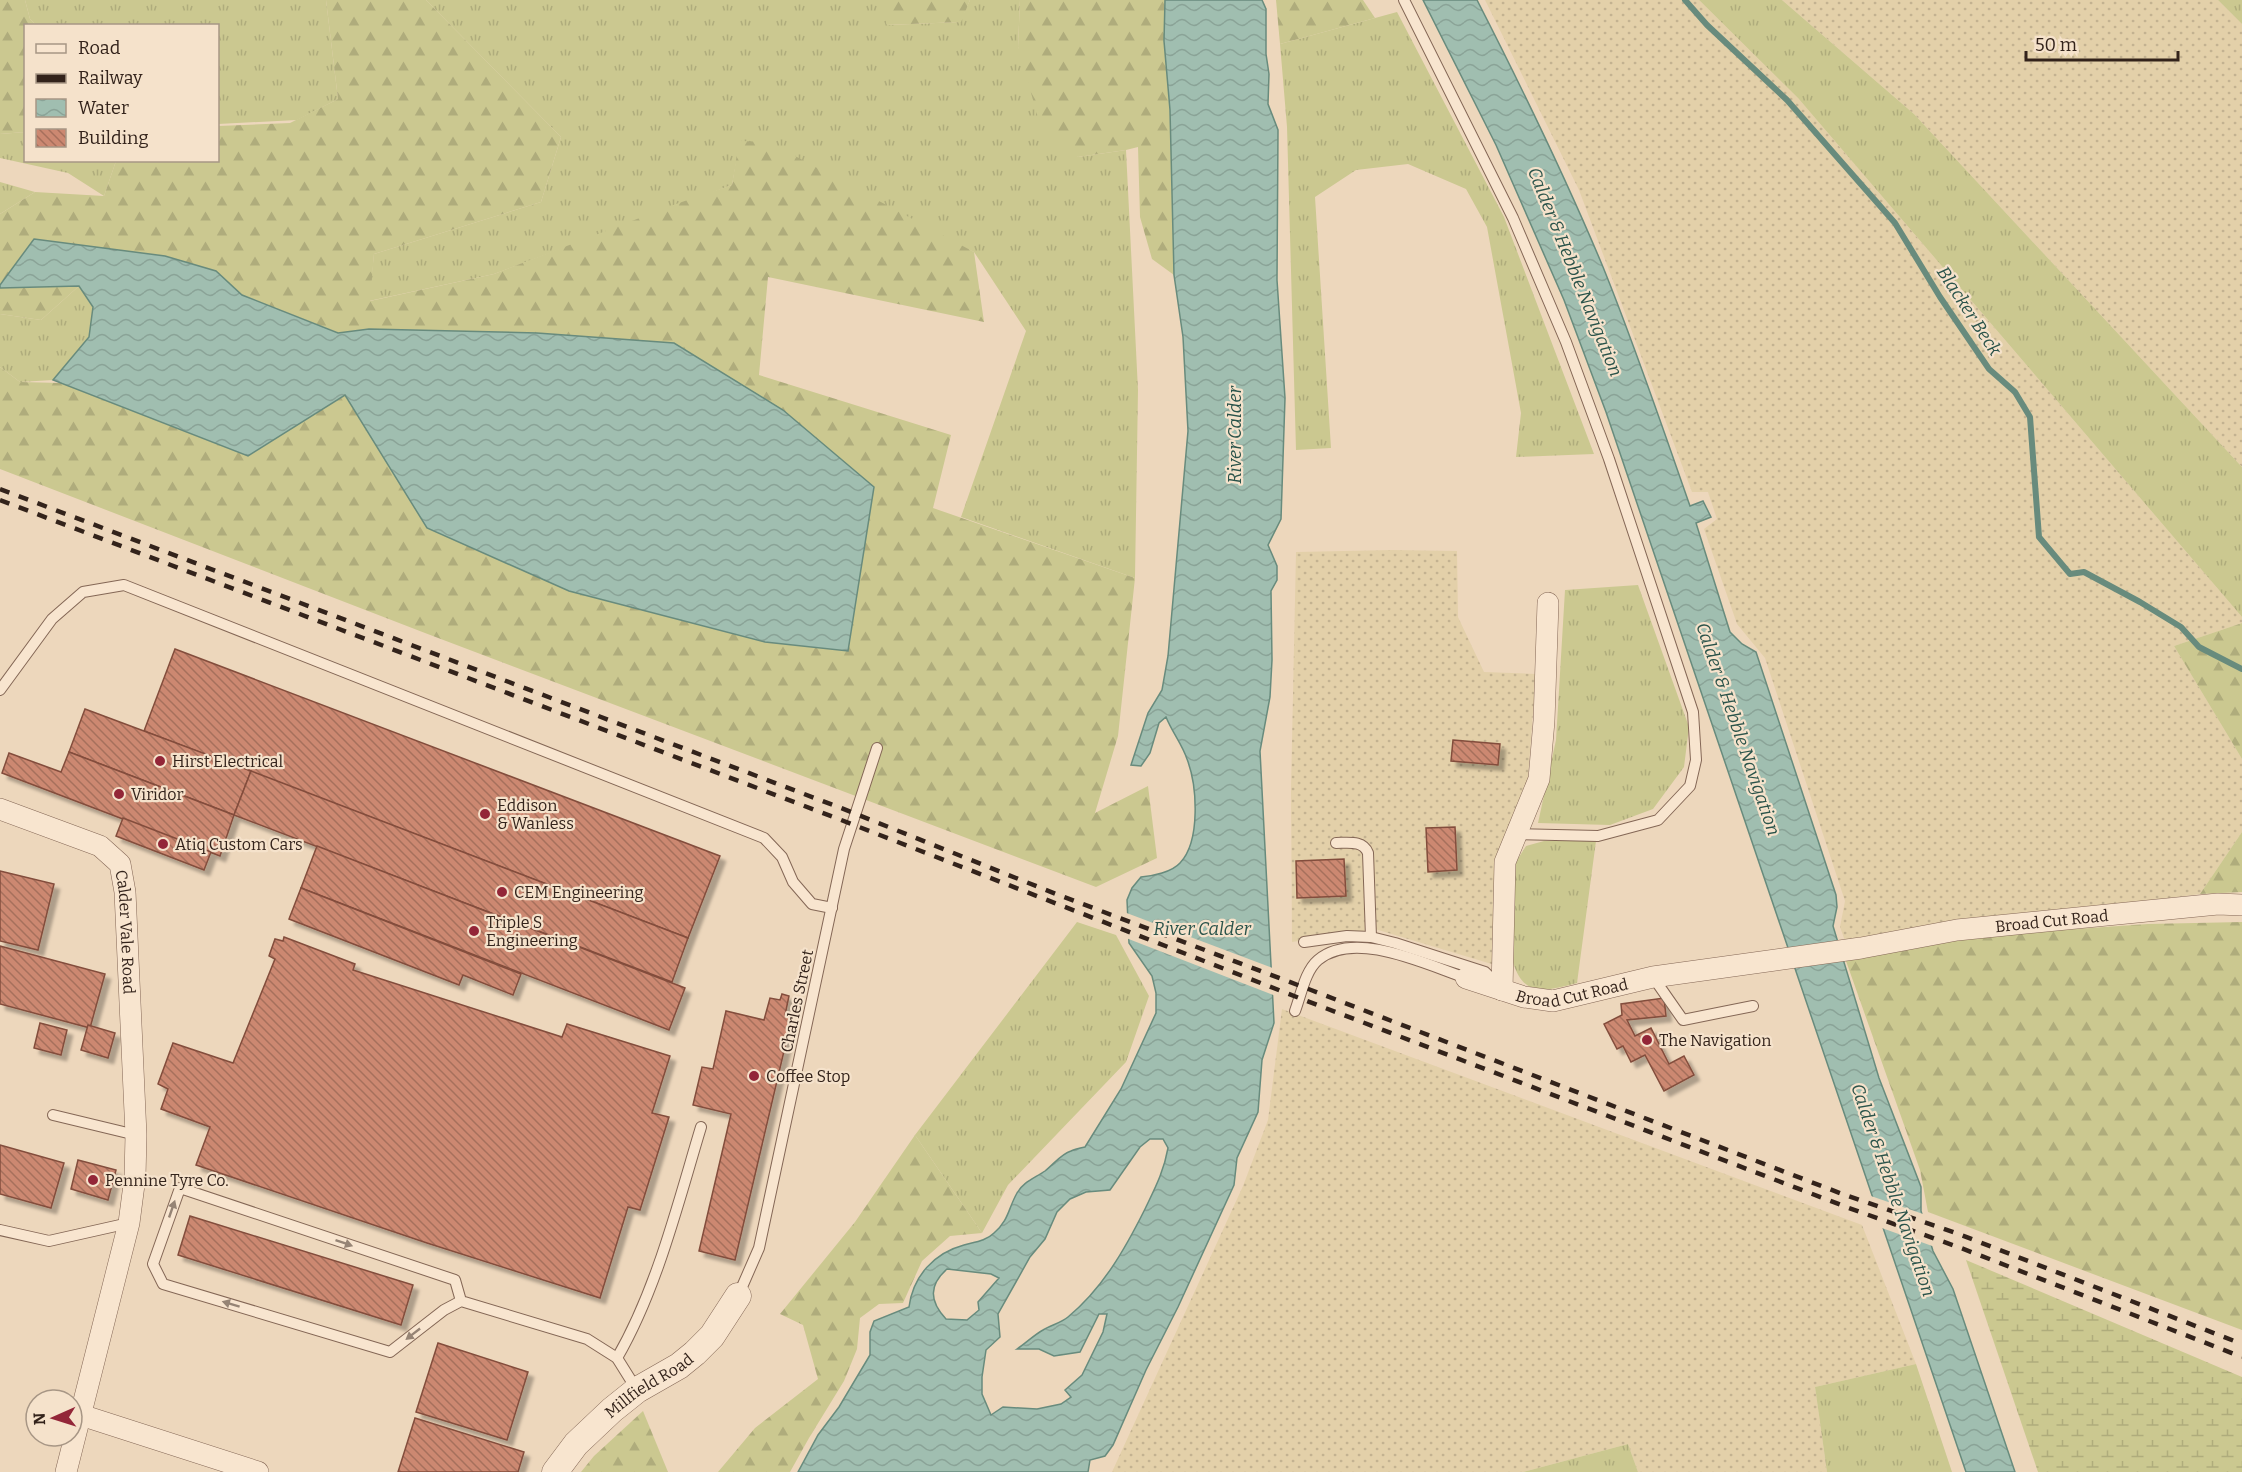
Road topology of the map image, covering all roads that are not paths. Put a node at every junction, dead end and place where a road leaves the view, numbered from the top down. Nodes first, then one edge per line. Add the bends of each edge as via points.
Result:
1 (1404, 0) edge
2 (1548, 603) dead end
3 (0, 690) edge
4 (877, 748) dead end
5 (0, 809) edge
6 (1516, 834) junction
7 (1336, 843) dead end
8 (2242, 905) edge
9 (832, 908) junction
10 (1371, 937) junction
11 (1304, 942) dead end
12 (1653, 977) junction
13 (1466, 978) joint
14 (1502, 990) junction
15 (1753, 1006) dead end
16 (1295, 1011) dead end
17 (53, 1115) dead end
18 (701, 1127) dead end
19 (136, 1135) junction
20 (129, 1223) junction
21 (0, 1230) edge
22 (738, 1296) joint
23 (461, 1301) junction
24 (617, 1358) junction
25 (637, 1390) junction
26 (84, 1403) edge
27 (84, 1416) edge
28 (72, 1448) edge
29 (66, 1472) edge
30 (258, 1472) edge
31 (555, 1472) edge

1 - 6 lane via 1513,218 1566,342 1694,712 1696,760 1690,786 1658,820 1598,836
2 - 6 street via 1539,779
3 - 9 lane via 52,619 83,592 124,585 764,838 782,857 793,882 812,904
4 - 9 lane, Charles Street via 844,849
5 - 19 street, Calder Vale Road via 100,846 120,864 127,921
6 - 14 street via 1505,862
7 - 10 lane via 1361,844 1368,853
8 - 12 street, Broad Cut Road via 2218,904 1957,930 1861,948
9 - 22 lane, Charles Street via 759,1248
10 - 11 lane
10 - 14 lane via 1485,972
12 - 14 street, Broad Cut Road via 1553,1001
12 - 15 lane via 1683,1020
13 - 14 street, Broad Cut Road
13 - 16 lane via 1382,950 1355,946 1318,960 1311,968
17 - 19 lane
18 - 24 lane via 666,1243
19 - 20 street, Calder Vale Road
20 - 21 lane via 49,1240
20 - 26 street, Calder Vale Road
22 - 25 street, Millfield Road via 712,1336 695,1353
23 -> 23 lane via 390,1352 163,1284 153,1264 180,1188 455,1280
23 - 24 lane via 587,1339
24 - 25 lane
25 - 31 street, Millfield Road via 576,1444
27 - 30 street
28 - 29 street, Calder Vale Road

